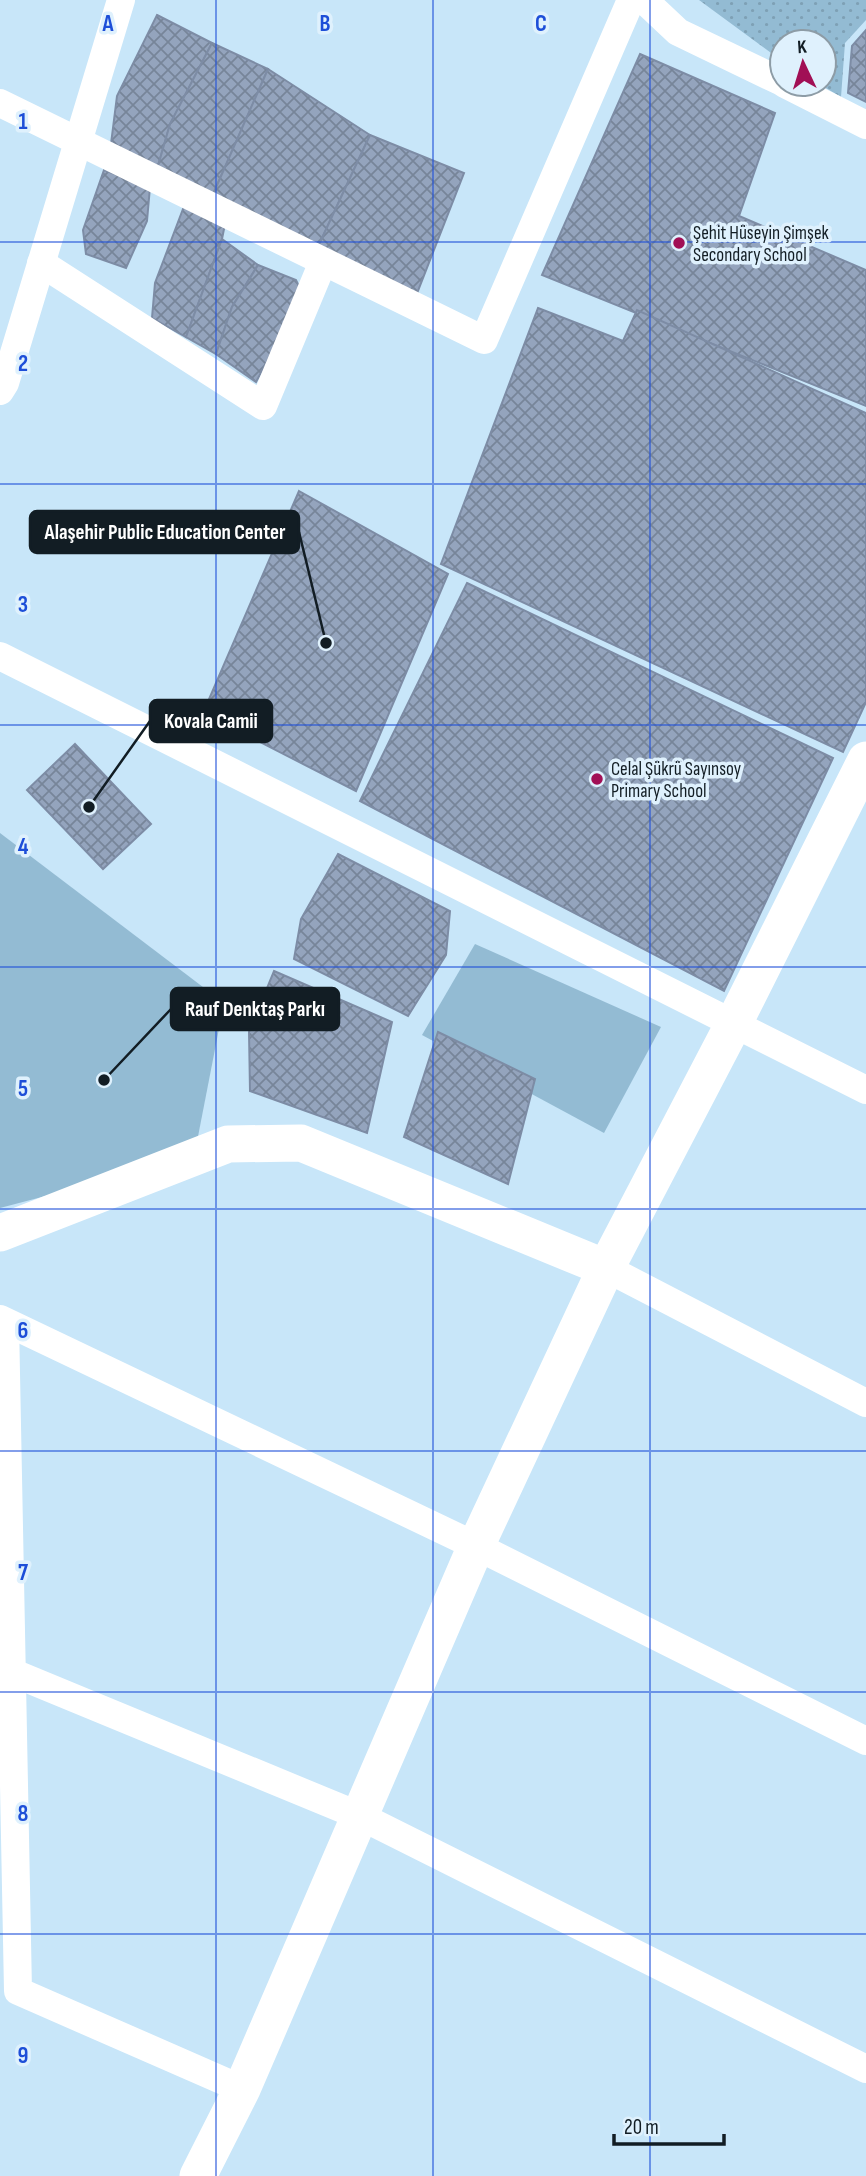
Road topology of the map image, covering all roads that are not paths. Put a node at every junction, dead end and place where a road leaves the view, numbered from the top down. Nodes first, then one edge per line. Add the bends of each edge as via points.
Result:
1 (121, 0) edge
2 (631, 0) edge
3 (644, 0) edge
4 (768, 75) edge
5 (813, 98) edge
6 (0, 103) edge
7 (866, 125) edge
8 (78, 142) junction
9 (323, 262) junction
10 (41, 263) junction
11 (2, 385) edge
12 (0, 656) edge
13 (866, 760) edge
14 (734, 1023) junction
15 (866, 1090) edge
16 (0, 1233) edge
17 (606, 1268) junction
18 (3, 1321) edge
19 (866, 1403) edge
20 (476, 1546) junction
21 (11, 1672) junction
22 (866, 1741) edge
23 (360, 1816) junction
24 (866, 2069) edge
25 (242, 2089) junction
26 (208, 2173) edge

1 - 8 street
2 - 9 street via 484,340
3 - 4 street via 678,32
5 - 7 street
6 - 8 street
8 - 9 street
8 - 10 street
9 - 10 street via 263,406
10 - 11 street
12 - 14 street
13 - 14 street
14 - 15 street
14 - 17 street
16 - 17 street via 228,1144 301,1143
17 - 19 street
17 - 20 street
18 - 20 street
18 - 21 street
20 - 22 street
20 - 23 street
21 - 23 street
21 - 25 street via 18,1991
23 - 24 street
23 - 25 street
25 - 26 street

